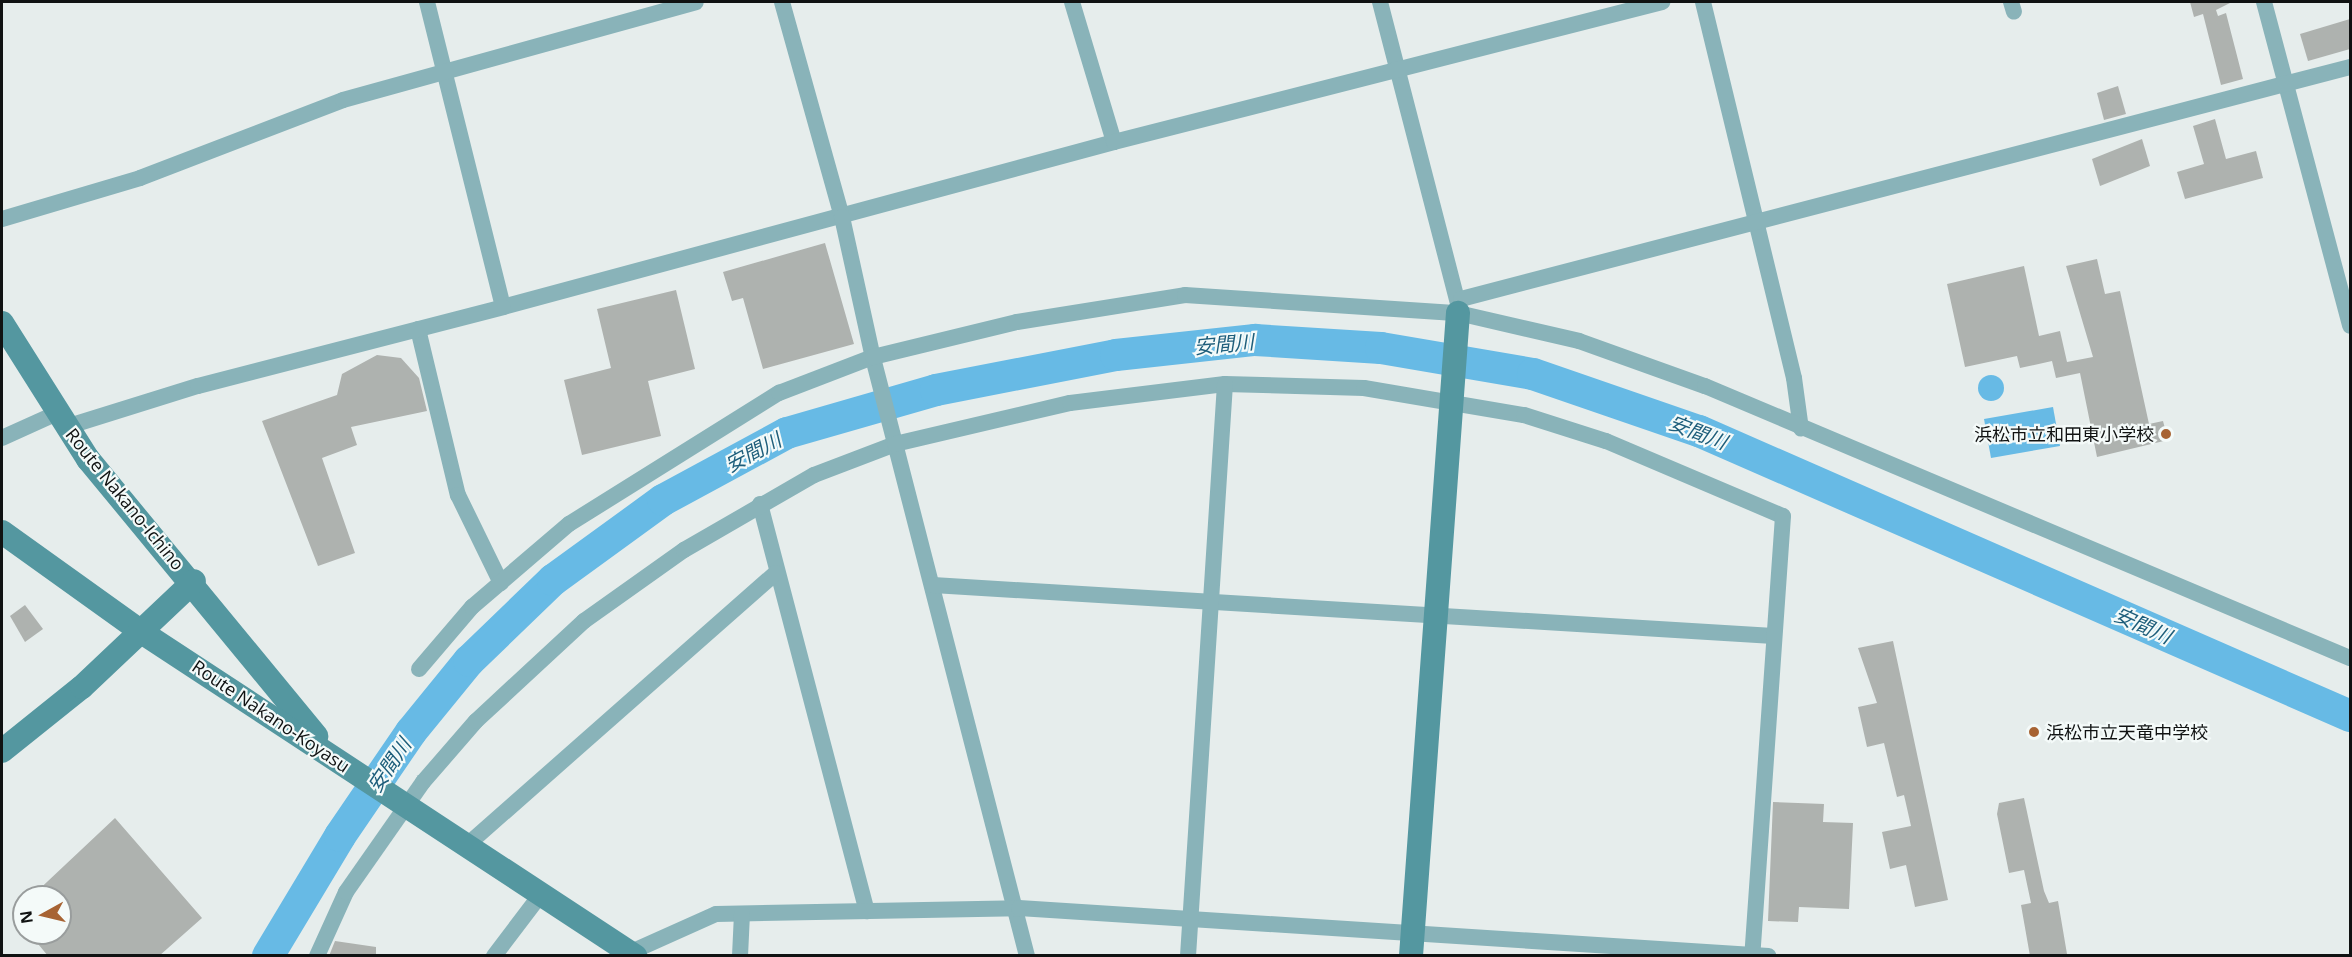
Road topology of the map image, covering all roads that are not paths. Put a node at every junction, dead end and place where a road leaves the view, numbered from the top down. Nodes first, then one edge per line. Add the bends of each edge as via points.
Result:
1 (427, 2) edge
2 (696, 2) edge
3 (782, 2) edge
4 (1072, 2) edge
5 (1380, 2) edge
6 (1662, 2) edge
7 (1703, 2) edge
8 (2264, 2) edge
9 (2350, 67) edge
10 (442, 71) junction
11 (1400, 71) junction
12 (2285, 86) junction
13 (1114, 142) junction
14 (842, 217) junction
15 (2, 219) edge
16 (1755, 221) junction
17 (2348, 302) edge
18 (503, 307) junction
19 (1459, 308) junction
20 (2, 323) edge
21 (2350, 326) edge
22 (418, 329) junction
23 (873, 358) junction
24 (1225, 384) junction
25 (1448, 400) junction
26 (61, 420) junction
27 (1801, 429) junction
28 (2, 438) edge
29 (894, 443) junction
30 (760, 504) junction
31 (2, 532) edge
32 (776, 573) junction
33 (194, 581) junction
34 (501, 583) junction
35 (933, 585) junction
36 (1215, 599) junction
37 (1432, 614) junction
38 (143, 633) junction
39 (1773, 636) junction
40 (2350, 658) edge
41 (419, 669) dead end
42 (2, 751) edge
43 (335, 758) junction
44 (402, 805) junction
45 (466, 846) junction
46 (541, 894) junction
47 (1019, 908) junction
48 (867, 911) junction
49 (742, 914) junction
50 (1190, 919) junction
51 (1411, 944) edge
52 (1579, 950) edge
53 (633, 954) edge
54 (1757, 955) edge
55 (317, 956) edge
56 (494, 956) edge
57 (740, 956) edge
58 (1027, 956) edge
59 (1188, 956) edge

1 - 10 street
2 - 10 street
3 - 14 street
4 - 13 street
5 - 11 street
6 - 11 street
7 - 16 street
8 - 12 street
9 - 12 street
10 - 15 street via 343,100 140,178
10 - 18 street
11 - 13 street
11 - 19 street
12 - 16 street
12 - 17 street
13 - 14 street
14 - 18 street
14 - 23 street
16 - 19 street
16 - 27 street via 1794,378
17 - 21 street
18 - 22 street
19 - 23 street via 1185,295 1017,322
19 - 25 main road
19 - 27 street via 1579,341 1705,386
20 - 26 main road, Route Nakano-Ichino
22 - 26 street
22 - 34 street via 458,495
23 - 29 street
23 - 34 street via 779,393 695,442 569,524
24 - 25 street via 1364,388
24 - 29 street via 1070,403
24 - 36 street
25 - 37 main road
25 - 39 street via 1524,415 1606,441 1783,516
26 - 28 street
26 - 33 main road, Route Nakano-Ichino
27 - 40 street
29 - 30 street via 814,475
29 - 35 street
30 - 32 street
30 - 44 street via 684,550 584,621 476,721
31 - 38 main road, Route Nakano-Koyasu
32 - 45 street
32 - 48 street
33 - 38 main road, Route Nakano-Ichino
33 - 43 main road, Route Nakano-Ichino
34 - 41 street
35 - 36 street
35 - 47 street
36 - 37 street
36 - 50 street
37 - 39 street
37 - 51 main road
38 - 42 main road, Route Nakano-Ichino
38 - 43 main road, Route Nakano-Koyasu
39 - 54 street
43 - 44 main road, Route Nakano-Koyasu
44 - 45 main road, Route Nakano-Koyasu
44 - 55 street via 346,892
45 - 46 main road, Route Nakano-Koyasu
46 - 53 main road, Route Nakano-Koyasu
46 - 56 street
47 - 48 street
47 - 50 street
47 - 58 street
48 - 49 street
49 - 53 street via 716,914
49 - 57 street
50 - 51 street
50 - 59 street
51 - 52 street
52 - 54 street

